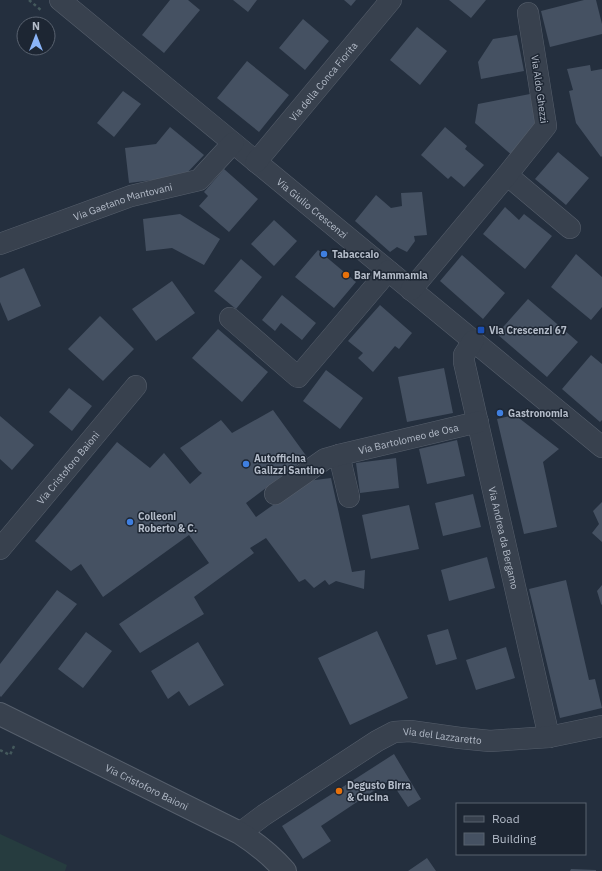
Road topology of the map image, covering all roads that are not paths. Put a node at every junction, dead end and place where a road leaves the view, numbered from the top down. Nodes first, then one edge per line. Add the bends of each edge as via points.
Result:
1 (60, 0) edge
2 (391, 0) edge
3 (528, 13) dead end
4 (233, 143) junction
5 (256, 162) junction
6 (507, 175) junction
7 (570, 228) dead end
8 (0, 244) edge
9 (388, 271) junction
10 (411, 290) junction
11 (230, 318) dead end
12 (473, 341) junction
13 (136, 386) dead end
14 (478, 422) junction
15 (602, 447) edge
16 (339, 455) junction
17 (275, 494) dead end
18 (349, 498) dead end
19 (0, 549) edge
20 (0, 714) edge
21 (602, 726) edge
22 (549, 737) junction
23 (240, 833) junction
24 (285, 871) edge

1 - 4 street, Via Giulio Crescenzi
2 - 5 street, Via della Conca Fiorita
3 - 6 street, Via Aldo Ghezzi via 546,126
4 - 5 street, Via Giulio Crescenzi
4 - 8 street, Via Gaetano Mantovani via 199,180 131,196
5 - 9 street, Via Giulio Crescenzi
6 - 7 street
6 - 10 street, Via Aldo Ghezzi
9 - 10 street, Via Giulio Crescenzi
9 - 11 street via 298,377
10 - 12 street, Via Giulio Crescenzi
12 - 14 street, Via Andrea da Bergamo via 464,355 464,362
12 - 15 street, Via Giulio Crescenzi
13 - 19 street, Via Cristoforo Baioni
14 - 16 street, Via Bartolomeo de Osa
14 - 22 street, Via Andrea da Bergamo
16 - 17 street, Via Bartolomeo de Osa via 326,459
16 - 18 street
20 - 23 street, Via Cristoforo Baioni
21 - 22 street, Via del Lazzaretto
22 - 23 street, Via del Lazzaretto via 490,740 410,731 394,732
23 - 24 street, Via Cristoforo Baioni via 256,843

